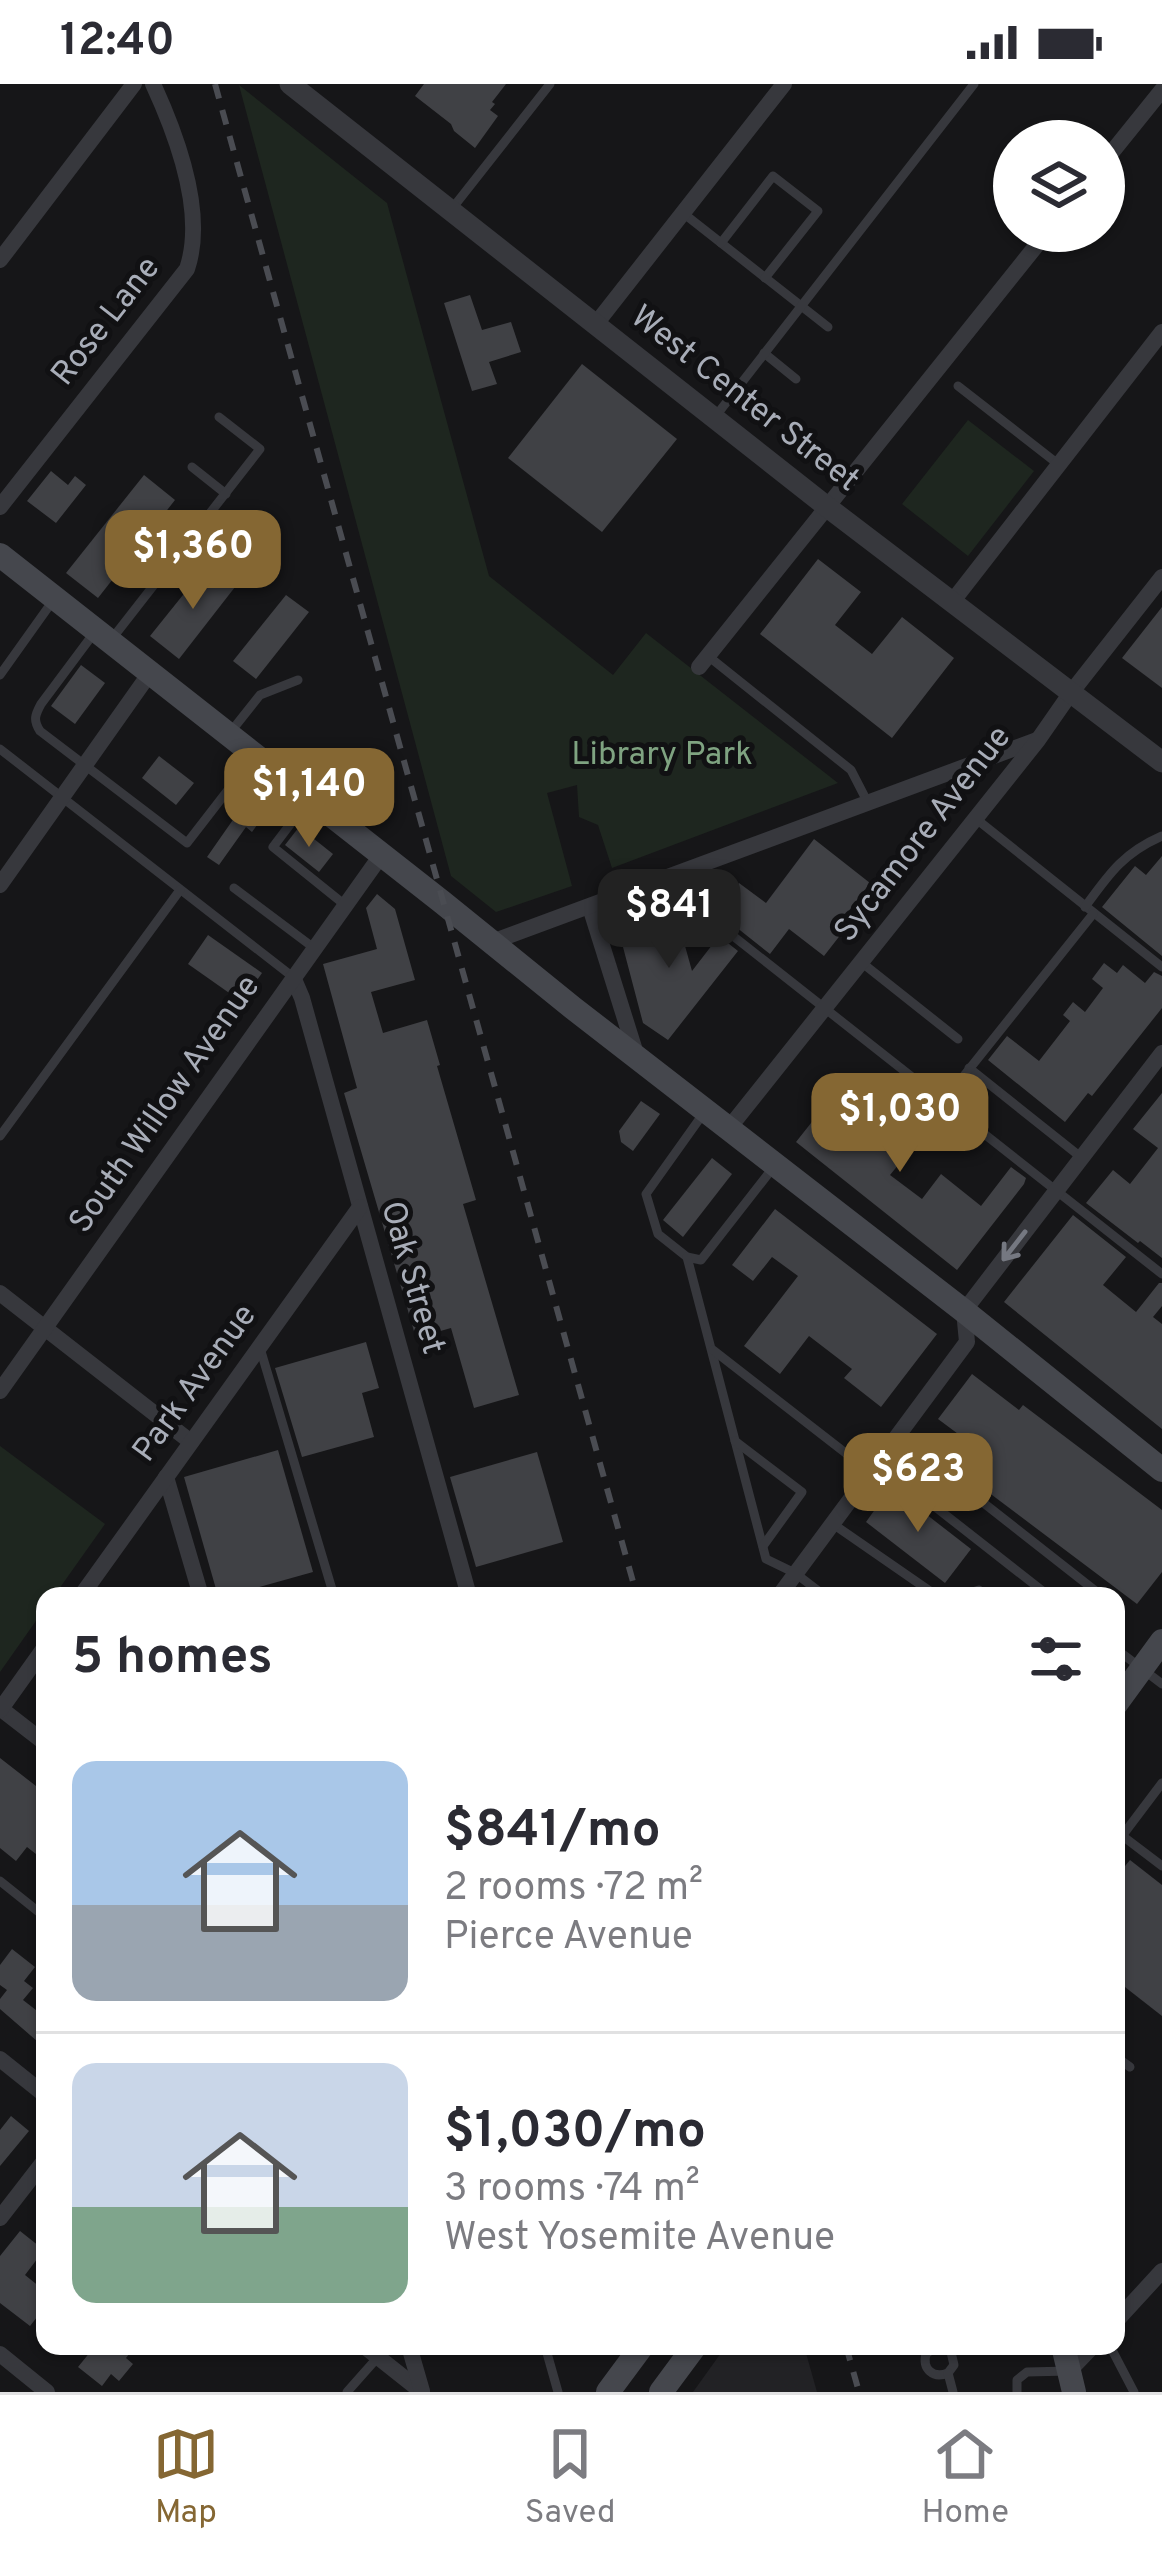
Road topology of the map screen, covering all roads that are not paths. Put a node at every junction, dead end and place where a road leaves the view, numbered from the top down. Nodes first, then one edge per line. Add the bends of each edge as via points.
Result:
1 (134, 84) edge
2 (153, 84) edge
3 (550, 84) edge
4 (784, 84) edge
5 (974, 84) edge
6 (305, 88) edge
7 (1162, 90) edge
8 (1125, 136) edge
9 (451, 210) junction
10 (683, 213) junction
11 (721, 243) junction
12 (1031, 252) edge
13 (0, 260) edge
14 (765, 278) junction
15 (800, 307) junction
16 (596, 325) junction
17 (828, 327) dead end
18 (1162, 332) edge
19 (764, 353) junction
20 (796, 379) dead end
21 (958, 386) dead end
22 (219, 417) dead end
23 (715, 417) junction
24 (1058, 465) junction
25 (191, 467) dead end
26 (226, 494) junction
27 (826, 506) junction
28 (0, 507) edge
29 (0, 555) edge
30 (1162, 577) edge
31 (55, 598) junction
32 (952, 602) junction
33 (103, 636) junction
34 (704, 661) joint
35 (150, 673) junction
36 (0, 675) edge
37 (298, 680) dead end
38 (1070, 694) junction
39 (229, 734) junction
40 (1038, 740) junction
41 (0, 749) edge
42 (255, 754) junction
43 (1162, 762) edge
44 (84, 766) junction
45 (62, 797) junction
46 (310, 798) junction
47 (868, 803) junction
48 (975, 818) junction
49 (1162, 836) edge
50 (382, 854) junction
51 (662, 880) junction
52 (0, 885) edge
53 (234, 887) dead end
54 (180, 890) junction
55 (345, 905) junction
56 (590, 907) junction
57 (1089, 910) junction
58 (492, 942) junction
59 (314, 947) junction
60 (861, 962) junction
61 (1162, 967) edge
62 (292, 977) junction
63 (825, 1008) junction
64 (958, 1039) dead end
65 (1162, 1053) edge
66 (637, 1058) junction
67 (969, 1068) junction
68 (943, 1102) junction
69 (706, 1110) junction
70 (729, 1128) junction
71 (0, 1136) edge
72 (1082, 1158) junction
73 (776, 1164) junction
74 (1057, 1190) junction
75 (360, 1208) junction
76 (687, 1257) junction
77 (1162, 1274) edge
78 (0, 1293) edge
79 (964, 1311) junction
80 (46, 1328) junction
81 (260, 1346) junction
82 (711, 1348) junction
83 (0, 1391) edge
84 (897, 1436) junction
85 (735, 1441) junction
86 (191, 1442) junction
87 (874, 1467) junction
88 (1162, 1470) edge
89 (166, 1477) junction
90 (832, 1523) junction
91 (763, 1546) junction
92 (795, 1573) junction
93 (87, 1587) edge
94 (197, 1587) edge
95 (331, 1587) edge
96 (466, 1587) edge
97 (785, 1587) edge
98 (813, 1587) edge
99 (924, 1587) edge
100 (1037, 1587) edge
101 (1090, 1587) edge
102 (1162, 1641) edge
103 (1125, 1656) edge
104 (36, 1659) edge
105 (1152, 1677) edge
106 (1125, 1695) edge
107 (0, 1709) edge
108 (36, 1736) edge
109 (1162, 1784) edge
110 (1125, 1829) edge
111 (1125, 1842) edge
112 (1162, 1866) edge
113 (0, 1881) edge
114 (36, 1910) edge
115 (0, 2059) edge
116 (1125, 2063) edge
117 (1130, 2067) dead end
118 (36, 2088) edge
119 (36, 2172) edge
120 (0, 2218) edge
121 (1162, 2271) edge
122 (1125, 2311) edge
123 (0, 2354) edge
124 (369, 2355) edge
125 (376, 2355) edge
126 (412, 2355) edge
127 (548, 2355) edge
128 (635, 2355) edge
129 (688, 2355) edge
130 (926, 2355) edge
131 (950, 2355) edge
132 (1115, 2355) edge
133 (1069, 2370) edge
134 (948, 2373) junction
135 (47, 2392) edge
136 (346, 2392) edge
137 (422, 2392) edge
138 (558, 2392) edge
139 (608, 2392) edge
140 (662, 2392) edge
141 (953, 2392) edge
142 (1017, 2392) edge
143 (1134, 2392) edge

1 - 13 street
2 - 28 street, Rose Lane via 188,184 194,249
3 - 9 lane
4 - 10 street
5 - 15 lane
6 - 9 street, West Center Street
7 - 8 street
9 - 16 street, West Center Street
10 - 11 lane
10 - 16 street
11 - 14 lane
11 - 14 lane via 772,176 818,211
12 - 27 street
14 - 15 lane
15 - 17 lane
15 - 19 lane
16 - 23 street, West Center Street
18 - 24 street
19 - 20 lane
19 - 23 lane
21 - 24 lane
22 - 26 lane via 260,449
23 - 27 street, West Center Street
24 - 32 street
25 - 26 lane
26 - 33 lane
27 - 32 street, West Center Street
27 - 34 street
29 - 31 main road
30 - 38 street, Sycamore Avenue
31 - 33 main road
31 - 36 lane
32 - 38 street, West Center Street
33 - 35 main road
33 - 44 lane via 35,716 40,731
34 - 47 lane via 851,770
35 - 39 main road
35 - 44 street
37 - 39 lane via 260,695
38 - 40 street, Sycamore Avenue
38 - 43 street, West Center Street
39 - 42 main road
40 - 47 street
40 - 48 street, Sycamore Avenue
41 - 45 lane
42 - 44 lane via 187,843
42 - 46 main road
44 - 45 street
45 - 52 street
45 - 54 lane
46 - 50 main road
46 - 55 lane via 273,848
47 - 51 street
48 - 57 lane
48 - 60 street, Sycamore Avenue
49 - 57 lane via 1116,864
50 - 55 street, South Willow Avenue
50 - 58 main road
51 - 56 street
51 - 63 lane
53 - 59 lane
54 - 62 lane
54 - 71 lane
55 - 59 street, South Willow Avenue
56 - 58 street
56 - 66 street
57 - 61 lane
57 - 67 lane
58 - 66 main road
59 - 62 street, South Willow Avenue
60 - 63 street, Sycamore Avenue
60 - 64 lane
62 - 75 street, Oak Street
62 - 80 street, South Willow Avenue
63 - 68 lane
63 - 70 street, Sycamore Avenue
65 - 72 street
66 - 69 main road
67 - 68 lane
67 - 72 lane
68 - 74 lane
69 - 70 main road
69 - 76 lane via 646,1194 658,1234
70 - 73 main road
72 - 74 street
73 - 76 lane via 700,1260
73 - 79 main road
74 - 77 lane
74 -> 79 street
75 - 81 street, Park Avenue
75 - 96 street, Oak Street
76 - 82 lane
78 - 80 street
79 - 84 street via 968,1342
79 - 88 main road
80 - 83 street, South Willow Avenue
80 - 86 street
81 - 86 street, Park Avenue
81 - 95 lane
82 - 85 lane
82 - 87 lane
84 - 87 street
84 - 101 lane
85 - 91 lane
85 - 91 lane via 802,1492
86 - 89 street, Park Avenue
87 - 90 street
87 - 100 lane
89 - 93 street, Park Avenue
89 - 94 street
90 - 92 street
90 - 99 lane
91 - 92 lane via 766,1559
92 - 97 street
92 - 98 lane
102 - 105 main road
103 - 105 lane
104 - 107 street
105 - 106 main road
107 - 108 street
109 - 110 lane
111 - 112 lane
113 - 114 lane
115 - 118 street
116 - 117 lane
119 - 120 street
121 - 122 street
123 - 135 street
124 - 136 lane
125 - 137 street
126 - 137 street
127 - 138 lane
128 - 139 main road
129 - 140 main road
130 - 134 lane via 926,2368
131 - 134 lane
132 - 143 lane
133 - 142 lane via 1027,2372
134 - 141 lane

